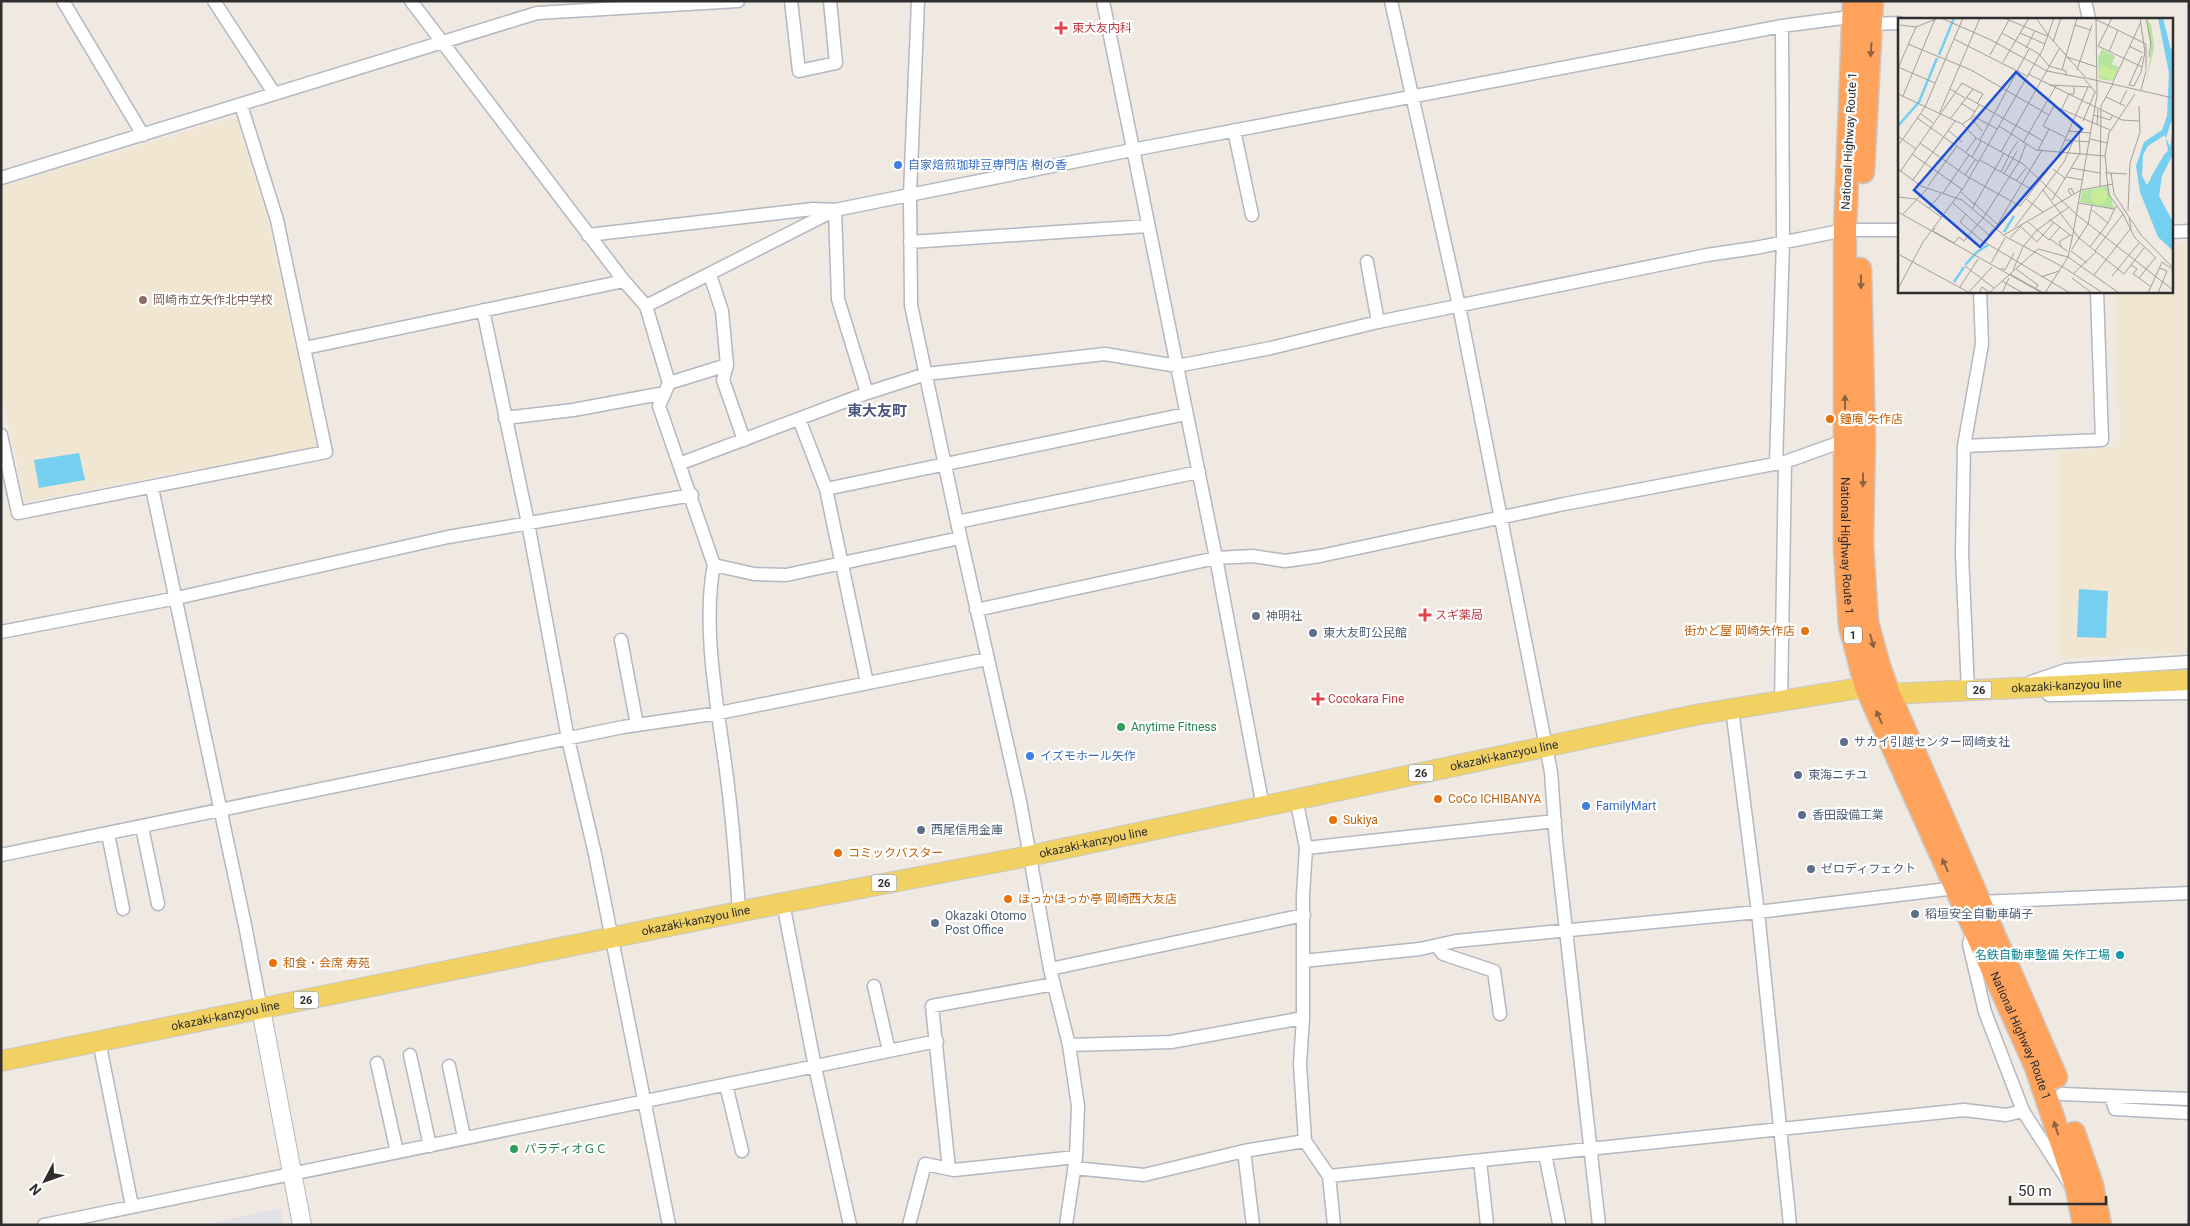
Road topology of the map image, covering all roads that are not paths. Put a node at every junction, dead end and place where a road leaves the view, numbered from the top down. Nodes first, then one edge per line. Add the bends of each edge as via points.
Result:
1 (214, 1) edge
2 (411, 1) edge
3 (738, 1) edge
4 (791, 1) edge
5 (830, 1) edge
6 (918, 1) edge
7 (1104, 1) edge
8 (1392, 1) edge
9 (2085, 1) edge
10 (65, 2) edge
11 (1865, 12) edge
12 (2089, 18) edge
13 (1898, 23) edge
14 (1782, 26) junction
15 (442, 42) junction
16 (274, 93) junction
17 (1411, 96) junction
18 (241, 105) junction
19 (1234, 130) junction
20 (143, 135) junction
21 (1132, 150) junction
22 (1, 178) edge
23 (910, 194) junction
24 (835, 210) junction
25 (1252, 215) dead end
26 (1148, 226) junction
27 (1852, 230) junction
28 (1898, 230) edge
29 (2189, 231) edge
30 (2172, 232) edge
31 (588, 235) junction
32 (910, 242) junction
33 (1783, 242) junction
34 (1367, 262) dead end
35 (710, 275) junction
36 (624, 281) junction
37 (1980, 292) edge
38 (2097, 292) edge
39 (646, 306) junction
40 (1458, 306) junction
41 (483, 310) junction
42 (1378, 322) junction
43 (305, 348) junction
44 (726, 365) junction
45 (1177, 366) junction
46 (926, 374) junction
47 (667, 388) junction
48 (867, 393) junction
49 (1186, 414) junction
50 (505, 418) junction
51 (800, 419) junction
52 (1, 435) edge
53 (1855, 439) junction
54 (744, 440) junction
55 (1964, 446) junction
56 (1780, 463) junction
57 (679, 464) junction
58 (944, 466) junction
59 (1199, 472) junction
60 (152, 488) junction
61 (826, 490) junction
62 (692, 495) junction
63 (1502, 519) junction
64 (957, 522) junction
65 (528, 523) junction
66 (960, 538) junction
67 (1216, 558) junction
68 (841, 564) junction
69 (714, 565) junction
70 (177, 598) junction
71 (976, 610) junction
72 (1, 632) edge
73 (622, 640) dead end
74 (987, 659) junction
75 (2189, 662) edge
76 (2189, 680) edge
77 (867, 683) junction
78 (1866, 687) junction
79 (2009, 690) junction
80 (1968, 691) junction
81 (2189, 693) edge
82 (1889, 694) junction
83 (1781, 702) junction
84 (1732, 709) junction
85 (719, 713) junction
86 (637, 725) junction
87 (568, 739) junction
88 (1546, 748) junction
89 (1296, 798) junction
90 (1263, 807) junction
91 (220, 811) junction
92 (1554, 821) junction
93 (142, 827) junction
94 (108, 834) junction
95 (1306, 848) junction
96 (1, 855) edge
97 (1029, 856) junction
98 (1956, 888) junction
99 (2189, 893) edge
100 (1980, 902) junction
101 (783, 903) junction
102 (158, 904) dead end
103 (123, 910) dead end
104 (739, 912) junction
105 (1758, 912) junction
106 (1304, 915) junction
107 (1566, 931) junction
108 (611, 939) junction
109 (1437, 946) junction
110 (1303, 961) junction
111 (1050, 969) junction
112 (1054, 984) junction
113 (874, 986) dead end
114 (261, 1009) junction
115 (1500, 1014) dead end
116 (1303, 1018) junction
117 (99, 1041) junction
118 (937, 1041) junction
119 (1069, 1045) junction
120 (889, 1051) junction
121 (410, 1056) dead end
122 (1, 1061) edge
123 (2019, 1062) junction
124 (377, 1063) dead end
125 (449, 1066) dead end
126 (815, 1066) junction
127 (726, 1085) junction
128 (2062, 1094) junction
129 (2111, 1096) junction
130 (2189, 1099) edge
131 (644, 1101) junction
132 (2023, 1111) junction
133 (2189, 1113) edge
134 (1780, 1129) junction
135 (464, 1137) junction
136 (1305, 1141) junction
137 (430, 1146) junction
138 (1591, 1149) junction
139 (742, 1151) dead end
140 (1244, 1151) junction
141 (397, 1152) junction
142 (1545, 1154) junction
143 (1480, 1161) junction
144 (1075, 1162) junction
145 (949, 1169) junction
146 (292, 1173) junction
147 (1329, 1176) junction
148 (2077, 1189) junction
149 (132, 1206) junction
150 (1559, 1223) dead end
151 (44, 1225) edge
152 (302, 1225) edge
153 (669, 1225) edge
154 (850, 1225) edge
155 (909, 1225) edge
156 (1066, 1225) edge
157 (1253, 1225) edge
158 (1334, 1225) edge
159 (1487, 1225) edge
160 (1599, 1225) edge
161 (1790, 1225) edge
162 (2084, 1225) edge
163 (2100, 1225) edge

1 - 16 street
2 - 15 street
3 - 15 street via 537,13
4 - 5 street via 799,70 836,63
6 - 23 street
7 - 21 street
8 - 17 street
9 - 12 street
10 - 20 street
11 - 13 street
11 - 14 street
11 - 27 highway, National Highway Route 1 / 1
14 - 17 street
14 - 33 street
15 - 16 street
15 - 31 street
16 - 18 street
17 - 19 street
17 - 40 street
18 - 20 street
18 - 43 street via 277,220
19 - 21 street
19 - 25 street
20 - 22 street
21 - 23 street
21 - 26 street
23 - 24 street
23 - 32 street
24 - 31 street via 813,209
24 - 35 street
24 - 48 street via 838,299
26 - 32 street
26 - 45 street
27 - 28 street
27 - 33 street
27 - 53 highway, National Highway Route 1 / 1
29 - 30 street
31 - 36 street
32 - 46 street via 911,305
33 - 40 street
33 - 56 street
34 - 42 street
35 - 39 street
35 - 44 street via 722,311
36 - 39 street
36 - 41 street
37 - 55 street via 1982,344
38 - 55 street via 2102,440
39 - 47 street
40 - 42 street
40 - 63 street
41 - 43 street
41 - 50 street
42 - 45 street via 1271,348
43 - 60 street via 326,452
44 - 47 street
44 - 54 street via 724,380
45 - 46 street via 1105,354
45 - 49 street
46 - 48 street
46 - 58 street
47 - 50 street via 573,410
47 - 57 street via 659,406
48 - 51 street
49 - 58 street
49 - 59 street
50 - 65 street
51 - 54 street
51 - 61 street
52 - 60 street via 18,514
53 - 56 street
53 - 78 highway, National Highway Route 1 / 1 via 1844,550 1850,626
53 -> 82 highway, National Highway Route 1 / 1 via 1867,622
54 - 57 street
55 - 80 street via 1962,554
56 - 63 street
56 - 83 street
57 - 62 street
58 - 61 street
58 - 64 street
59 - 64 street
59 - 67 street
60 - 70 street
61 - 68 street
62 - 65 street
62 - 69 street
63 - 67 street via 1285,561 1253,556
63 - 88 street
64 - 66 street
65 - 70 street via 448,537
65 - 87 street
66 - 68 street
66 - 71 street
67 - 71 street
67 - 90 street
68 - 69 street via 786,575 754,574
68 - 77 street
69 - 85 street via 710,632
70 - 72 street
70 - 91 street
71 - 74 street
73 - 86 street
74 - 77 street
74 - 97 street via 1020,801
75 - 79 street via 2066,670
76 - 79 main road, okazaki-kanzyou line / 26
77 - 85 street
78 - 82 main road, okazaki-kanzyou line / 26
78 - 83 main road, okazaki-kanzyou line / 26
98 -> 78 highway, National Highway Route 1 / 1
79 - 80 main road, okazaki-kanzyou line / 26
79 - 81 street via 2060,696
80 - 82 main road, okazaki-kanzyou line / 26
82 - 100 highway, National Highway Route 1 / 1
83 - 84 main road, okazaki-kanzyou line / 26
84 - 88 main road, okazaki-kanzyou line / 26
84 - 105 street
85 - 86 street
85 - 104 street via 734,828
86 - 87 street
87 - 91 street
87 - 108 street
88 - 89 main road, okazaki-kanzyou line / 26
88 - 92 street
89 - 90 main road, okazaki-kanzyou line / 26
89 - 95 street
90 - 97 main road, okazaki-kanzyou line / 26
91 - 93 street
91 - 114 street
92 - 95 street
92 - 107 street
93 - 94 street
93 - 102 street
94 - 96 street
94 - 103 street
95 - 106 street
97 - 101 main road, okazaki-kanzyou line / 26
97 - 111 street
98 - 105 street
98 - 123 highway, National Highway Route 1 / 1
99 - 100 street
100 - 128 highway, National Highway Route 1 / 1
101 - 104 main road, okazaki-kanzyou line / 26
101 - 126 street
104 - 108 main road, okazaki-kanzyou line / 26
105 - 107 street
105 - 134 street
106 - 110 street
106 - 111 street
107 - 109 street via 1456,941
107 - 138 street
108 - 114 main road, okazaki-kanzyou line / 26
108 - 131 street
109 - 110 street
109 - 115 street via 1443,954 1494,971
110 - 116 street
111 - 112 street
112 - 118 street via 932,1006
112 - 119 street
113 - 120 street
114 - 117 main road, okazaki-kanzyou line / 26
114 - 146 street
116 - 119 street via 1171,1042
116 - 136 street via 1300,1064
117 - 122 main road, okazaki-kanzyou line / 26
117 - 149 street
118 - 120 street
118 - 145 street
119 - 144 street via 1078,1106
120 - 126 street
121 - 137 street
123 - 132 street
148 -> 123 highway, National Highway Route 1 / 1
124 - 141 street
125 - 135 street
126 - 127 street
126 - 154 street
127 - 131 street
127 - 139 street
128 - 129 street
128 - 163 highway, National Highway Route 1 / 1 via 2092,1185
129 - 130 street
129 - 133 street via 2115,1109
131 - 135 street
131 - 153 street
132 - 134 street via 2006,1115 1964,1110
132 - 148 street via 2064,1177
134 - 138 street
134 - 161 street
135 - 137 street
136 - 140 street
136 - 147 street
137 - 141 street
138 - 142 street
138 - 160 street
140 - 144 street via 1144,1175
140 - 157 street
141 - 146 street
142 - 143 street
142 - 150 street
143 - 147 street
143 - 159 street
144 - 145 street
144 - 156 street
145 - 155 street via 925,1164
146 - 149 street
146 - 152 street
147 - 158 street
148 - 162 highway, National Highway Route 1 / 1
149 - 151 street

